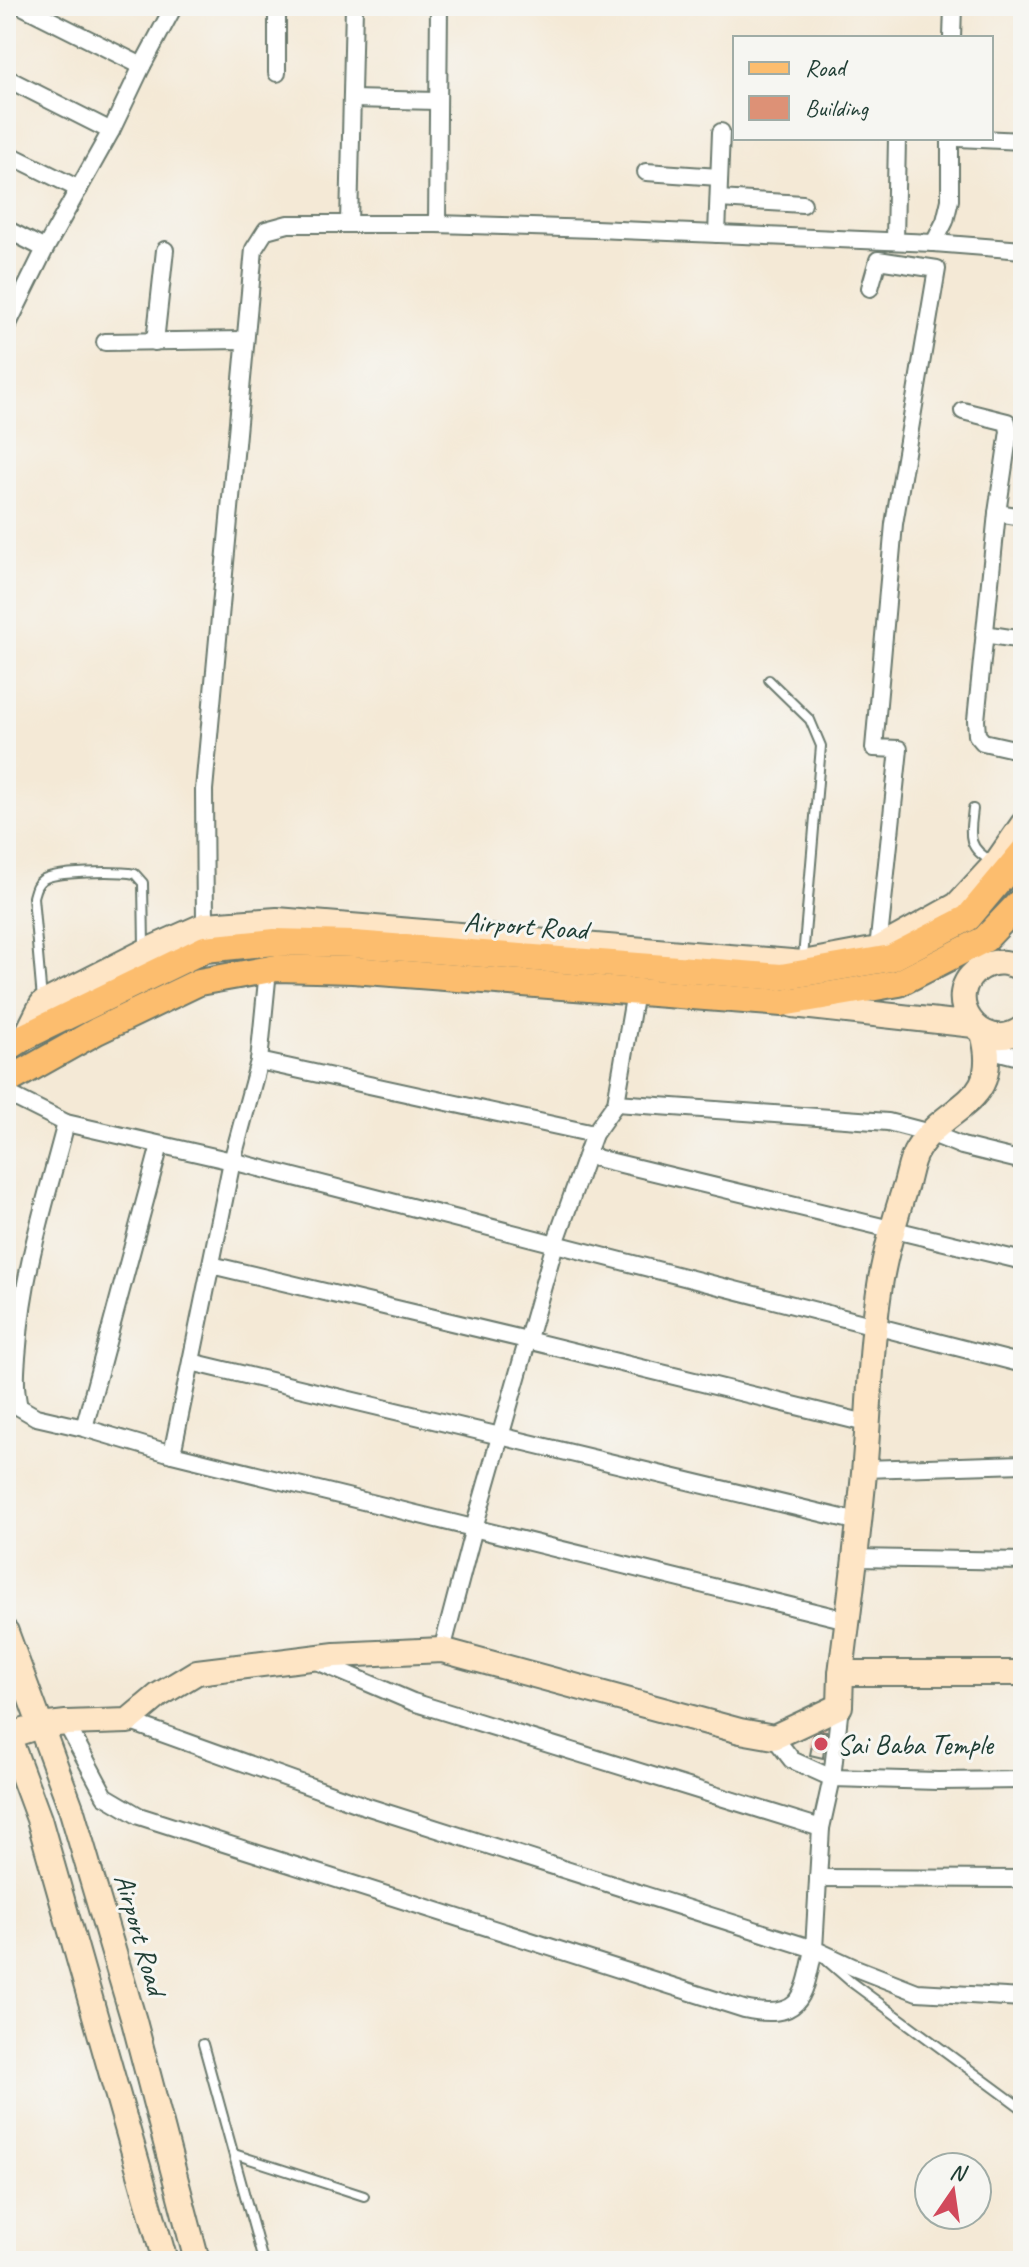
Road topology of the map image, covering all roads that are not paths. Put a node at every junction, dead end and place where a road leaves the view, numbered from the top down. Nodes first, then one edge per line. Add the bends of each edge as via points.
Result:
1 (22, 6) edge
2 (174, 6) edge
3 (277, 6) edge
4 (354, 6) edge
5 (439, 6) edge
6 (953, 6) edge
7 (952, 36) edge
8 (142, 66) junction
9 (277, 73) dead end
10 (6, 78) edge
11 (352, 99) junction
12 (437, 101) junction
13 (111, 131) junction
14 (721, 132) dead end
15 (897, 140) edge
16 (950, 140) edge
17 (993, 140) edge
18 (1023, 141) edge
19 (6, 153) edge
20 (646, 172) dead end
21 (719, 177) junction
22 (79, 189) junction
23 (719, 199) junction
24 (803, 204) dead end
25 (349, 224) junction
26 (437, 224) junction
27 (6, 229) edge
28 (717, 234) junction
29 (895, 241) junction
30 (934, 243) junction
31 (45, 249) junction
32 (165, 250) dead end
33 (1023, 250) edge
34 (870, 288) dead end
35 (6, 328) edge
36 (244, 340) junction
37 (105, 342) dead end
38 (155, 342) junction
39 (963, 411) dead end
40 (997, 513) junction
41 (1023, 517) edge
42 (984, 634) junction
43 (1023, 640) edge
44 (769, 680) dead end
45 (1023, 751) edge
46 (973, 809) dead end
47 (1023, 824) edge
48 (1023, 852) edge
49 (996, 863) junction
50 (1023, 899) edge
51 (205, 925) junction
52 (878, 949) junction
53 (144, 952) junction
54 (803, 963) junction
55 (967, 963) junction
56 (1023, 969) edge
57 (268, 970) junction
58 (635, 992) junction
59 (782, 1003) junction
60 (42, 1004) junction
61 (1023, 1028) edge
62 (982, 1036) junction
63 (16, 1042) edge
64 (1023, 1058) edge
65 (259, 1061) junction
66 (6, 1082) edge
67 (6, 1093) edge
68 (616, 1103) junction
69 (66, 1123) junction
70 (930, 1133) junction
71 (594, 1134) junction
72 (160, 1145) junction
73 (588, 1156) junction
74 (232, 1161) junction
75 (1023, 1161) edge
76 (892, 1230) junction
77 (555, 1244) junction
78 (1023, 1261) edge
79 (211, 1265) junction
80 (875, 1327) junction
81 (527, 1340) junction
82 (191, 1362) junction
83 (1023, 1364) edge
84 (866, 1423) junction
85 (84, 1428) junction
86 (500, 1436) junction
87 (172, 1454) junction
88 (1023, 1464) edge
89 (864, 1469) junction
90 (859, 1522) junction
91 (474, 1528) junction
92 (855, 1558) junction
93 (1023, 1561) edge
94 (847, 1620) junction
95 (6, 1632) edge
96 (442, 1650) junction
97 (310, 1658) junction
98 (841, 1673) junction
99 (1023, 1673) edge
100 (840, 1706) junction
101 (128, 1721) junction
102 (66, 1723) junction
103 (40, 1726) junction
104 (7, 1733) edge
105 (774, 1737) junction
106 (832, 1778) junction
107 (1023, 1780) edge
108 (821, 1828) junction
109 (818, 1878) junction
110 (1023, 1879) edge
111 (814, 1949) junction
112 (1023, 1998) edge
113 (203, 2044) dead end
114 (1023, 2109) edge
115 (234, 2154) junction
116 (364, 2196) dead end
117 (165, 2261) edge
118 (197, 2261) edge
119 (263, 2261) edge

1 - 8 street
2 - 8 street
3 - 9 street
4 - 11 street
5 - 12 street
6 - 7 street
8 - 13 street
10 - 13 street
11 - 12 street
11 - 25 street
12 - 26 street
13 - 22 street
14 - 21 street
15 - 29 street
16 - 30 street via 950,200
17 - 18 street
19 - 22 street
20 - 21 street
21 - 23 street
22 - 31 street
23 - 24 street
23 - 28 street
25 - 26 street
25 - 36 street via 288,224 266,230 254,249
26 - 28 street
27 - 31 street
28 - 29 street
29 - 30 street
30 - 33 street
31 - 35 street
32 - 38 street
34 - 52 street via 878,260 937,269 894,524 876,713 874,748 899,749
36 - 38 street
36 - 51 street via 204,790
37 - 38 street
39 - 40 street via 1007,422
40 - 41 street
40 - 42 street
42 - 43 street
42 - 45 street via 977,735 983,742
44 - 54 lane via 810,720 821,746
46 - 49 lane via 973,847
47 - 49 street
48 - 63 main road, Airport Road via 968,918 891,958 781,977 275,942 205,949
49 - 52 street via 957,905
50 - 55 main road, Airport Road
51 - 53 street
51 - 54 street via 277,920
52 - 54 street
53 - 60 street
53 - 60 lane via 143,883 135,874 45,877 33,897
55 - 56 street via 1011,963
55 - 59 main road, Airport Road via 899,983
55 - 62 street via 963,1004
57 - 58 main road, Airport Road via 353,970
57 - 65 street
57 - 66 main road, Airport Road via 199,982
58 - 59 main road, Airport Road
58 - 68 street
59 - 62 street
60 - 63 street
61 - 62 street via 1007,1036
62 - 64 street
62 - 70 street via 988,1065 981,1087
65 - 71 street
65 - 74 street
67 - 69 street
68 - 70 street via 888,1122
68 - 71 street
69 - 72 street
69 - 85 street via 31,1262 15,1386 19,1407 36,1417
70 - 75 street
70 - 76 street via 916,1151
71 - 73 street
72 - 74 street
72 - 85 street
73 - 76 street
73 - 77 street
74 - 77 street
74 - 79 street
76 - 78 street
76 - 80 street
77 - 80 street
77 - 81 street
79 - 81 street
79 - 82 street
80 - 83 street
80 - 84 street
81 - 84 street
81 - 86 street
82 - 86 street
82 - 87 street
84 - 89 street
85 - 87 street
86 - 90 street
86 - 91 street
87 - 91 street
88 - 89 street
89 - 90 street
90 - 92 street
91 - 94 street
91 - 96 street
92 - 93 street
92 - 94 street
94 - 98 street
95 - 103 street, Airport Road
96 - 97 street
96 - 105 street
97 - 101 street via 197,1672
97 - 108 street via 413,1702
98 - 99 street
98 - 100 street
100 - 105 street
100 - 106 street
101 - 102 street
101 - 111 street via 362,1805
102 - 103 street
102 - 111 street via 105,1796 139,1816 744,2009 768,2014 796,2003 805,1991
103 - 104 street
103 - 118 street, Airport Road via 71,1808 134,2021
104 - 117 street via 39,1819
105 - 106 street via 792,1760
106 - 107 street
106 - 108 street
108 - 109 street
109 - 110 street
109 - 111 street
111 - 112 street via 917,1992
111 - 114 lane
113 - 115 lane
115 - 116 lane
115 - 119 lane

